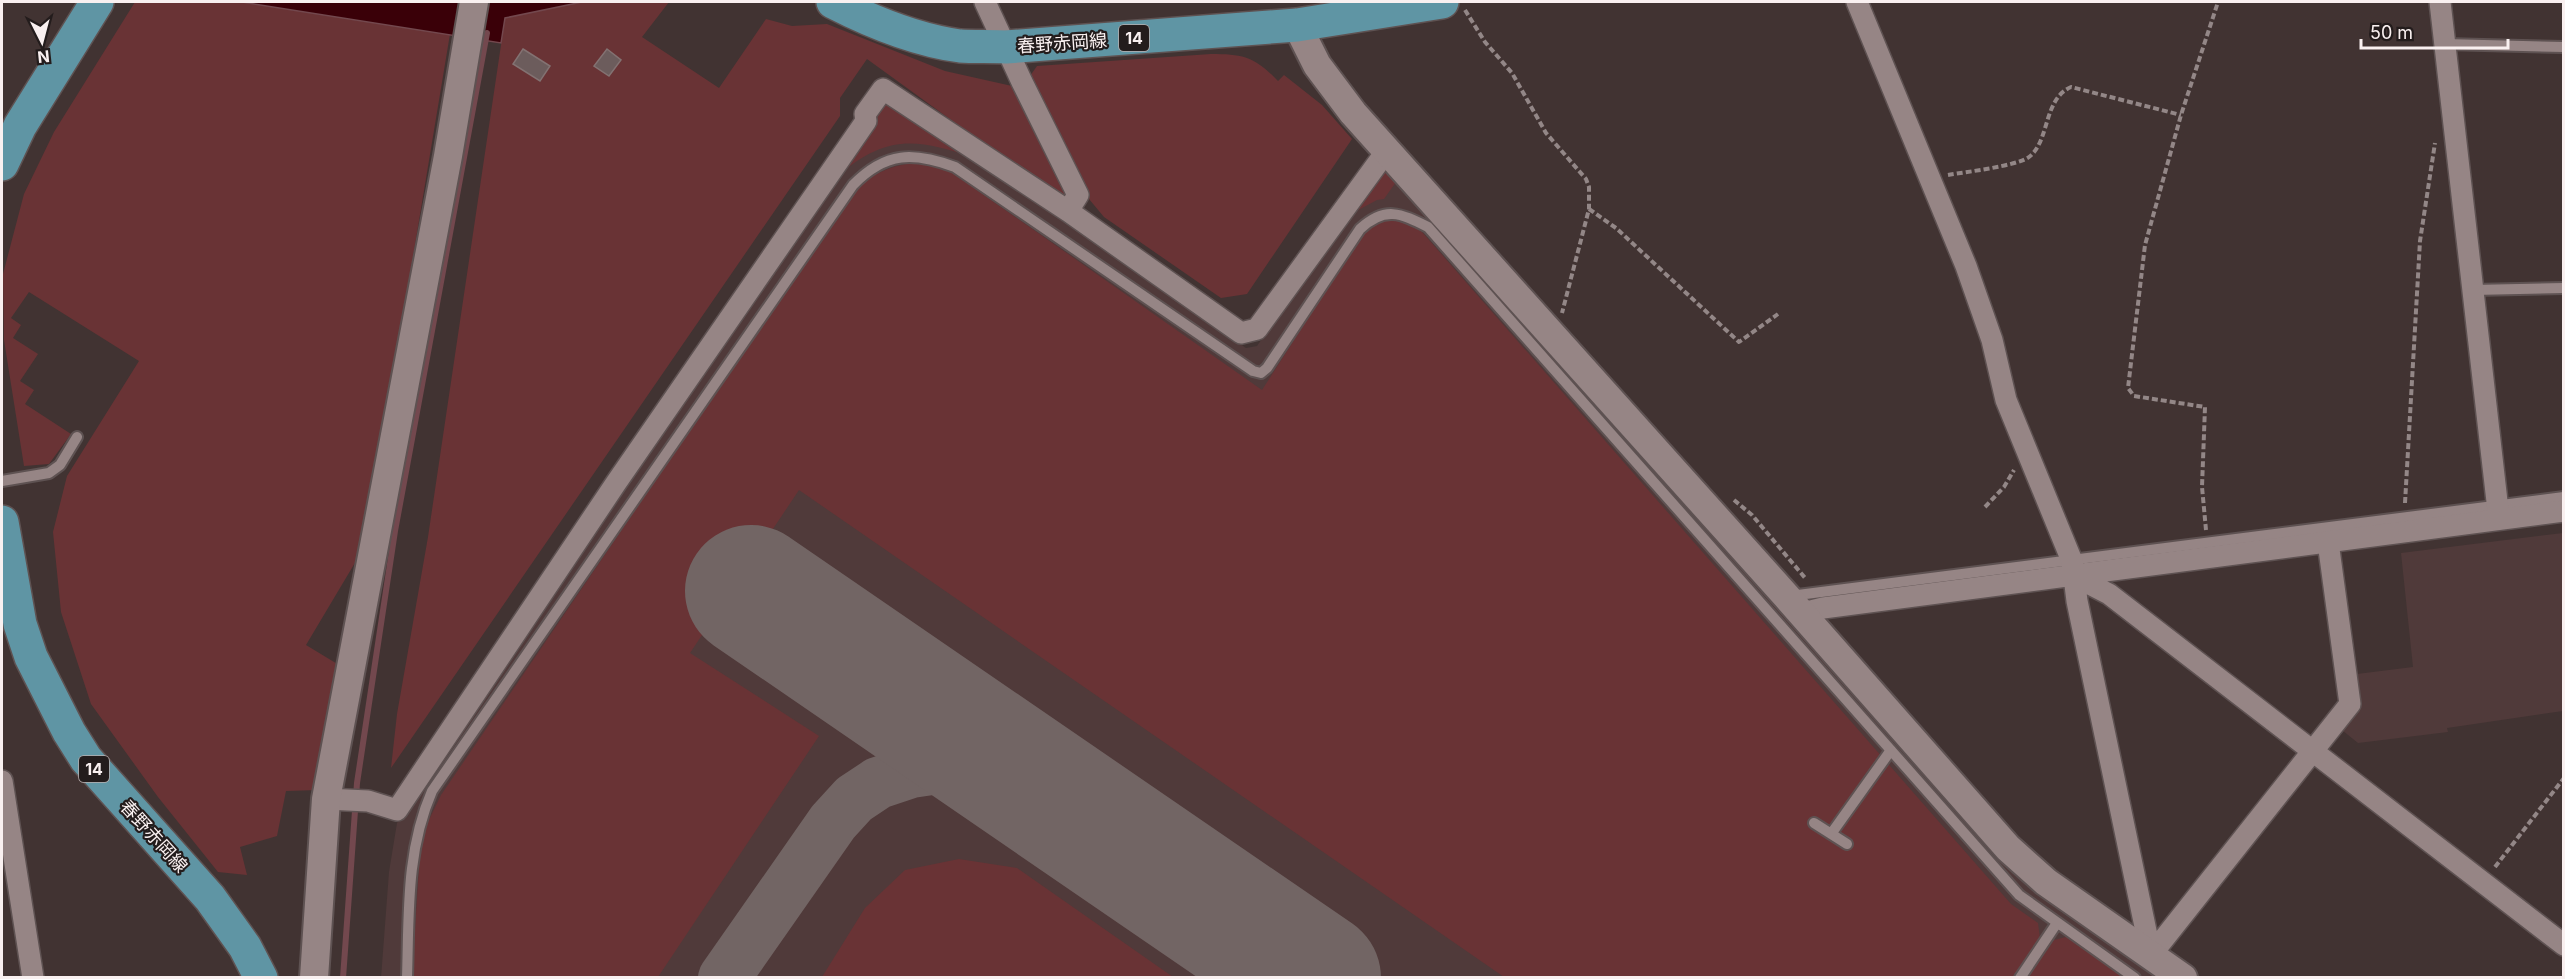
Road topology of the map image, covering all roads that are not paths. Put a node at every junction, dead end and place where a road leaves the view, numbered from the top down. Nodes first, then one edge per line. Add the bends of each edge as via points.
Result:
1 (97, 2) edge
2 (474, 2) edge
3 (833, 2) edge
4 (986, 2) edge
5 (1442, 2) edge
6 (1857, 2) edge
7 (2440, 2) edge
8 (1298, 25) junction
9 (2445, 44) junction
10 (1006, 47) junction
11 (2564, 47) edge
12 (1388, 149) junction
13 (2, 164) edge
14 (1068, 211) junction
15 (2564, 288) edge
16 (2473, 290) junction
17 (77, 437) dead end
18 (2, 482) edge
19 (2564, 496) edge
20 (2564, 511) edge
21 (2499, 512) junction
22 (2, 522) edge
23 (2328, 542) junction
24 (2073, 568) junction
25 (1796, 607) junction
26 (1891, 750) junction
27 (2313, 750) junction
28 (2, 782) edge
29 (332, 799) junction
30 (1814, 823) dead end
31 (1831, 834) junction
32 (1847, 844) dead end
33 (2057, 923) junction
34 (2564, 945) edge
35 (2143, 967) edge
36 (33, 978) edge
37 (261, 978) edge
38 (314, 978) edge
39 (407, 978) edge
40 (2020, 978) edge
41 (2182, 978) edge

1 - 13 main road via 20,126
2 - 29 street
3 - 10 main road, 春野赤岡線 / 14 via 888,27 927,39 960,46
4 - 10 street
5 - 8 main road, 春野赤岡線 / 14
6 - 24 street via 1966,266 1992,340 2006,400
7 - 9 street
8 - 10 main road, 春野赤岡線 / 14
8 - 12 street via 1317,65 1353,113
9 - 11 lane
9 - 16 street
10 - 14 street via 1078,195
12 - 14 street via 1257,329 1241,333
12 - 25 street
14 - 29 street via 884,88 865,114 866,121 397,810 368,801
15 - 16 lane
16 - 21 street
17 - 18 lane via 60,465 49,473
19 - 21 lane
20 - 21 street
21 - 23 street
21 - 24 lane via 2404,519 2207,544
22 - 37 main road, 春野赤岡線 / 14 via 20,624 31,657 69,732 86,759 210,898
23 - 24 street
23 - 27 street via 2350,704
24 - 25 street via 1811,611
24 - 27 street
24 - 35 street
25 - 35 street via 2008,848
26 - 31 lane
26 - 33 lane via 2019,895
26 - 39 lane via 1428,227 1406,216 1373,217 1360,229 1261,373 956,167 910,156 873,168 854,185 432,791 411,862
27 - 34 street
27 - 35 street
28 - 36 street
29 - 38 street
30 - 31 lane
31 - 32 lane
33 - 35 lane
33 - 40 lane
35 - 41 street

